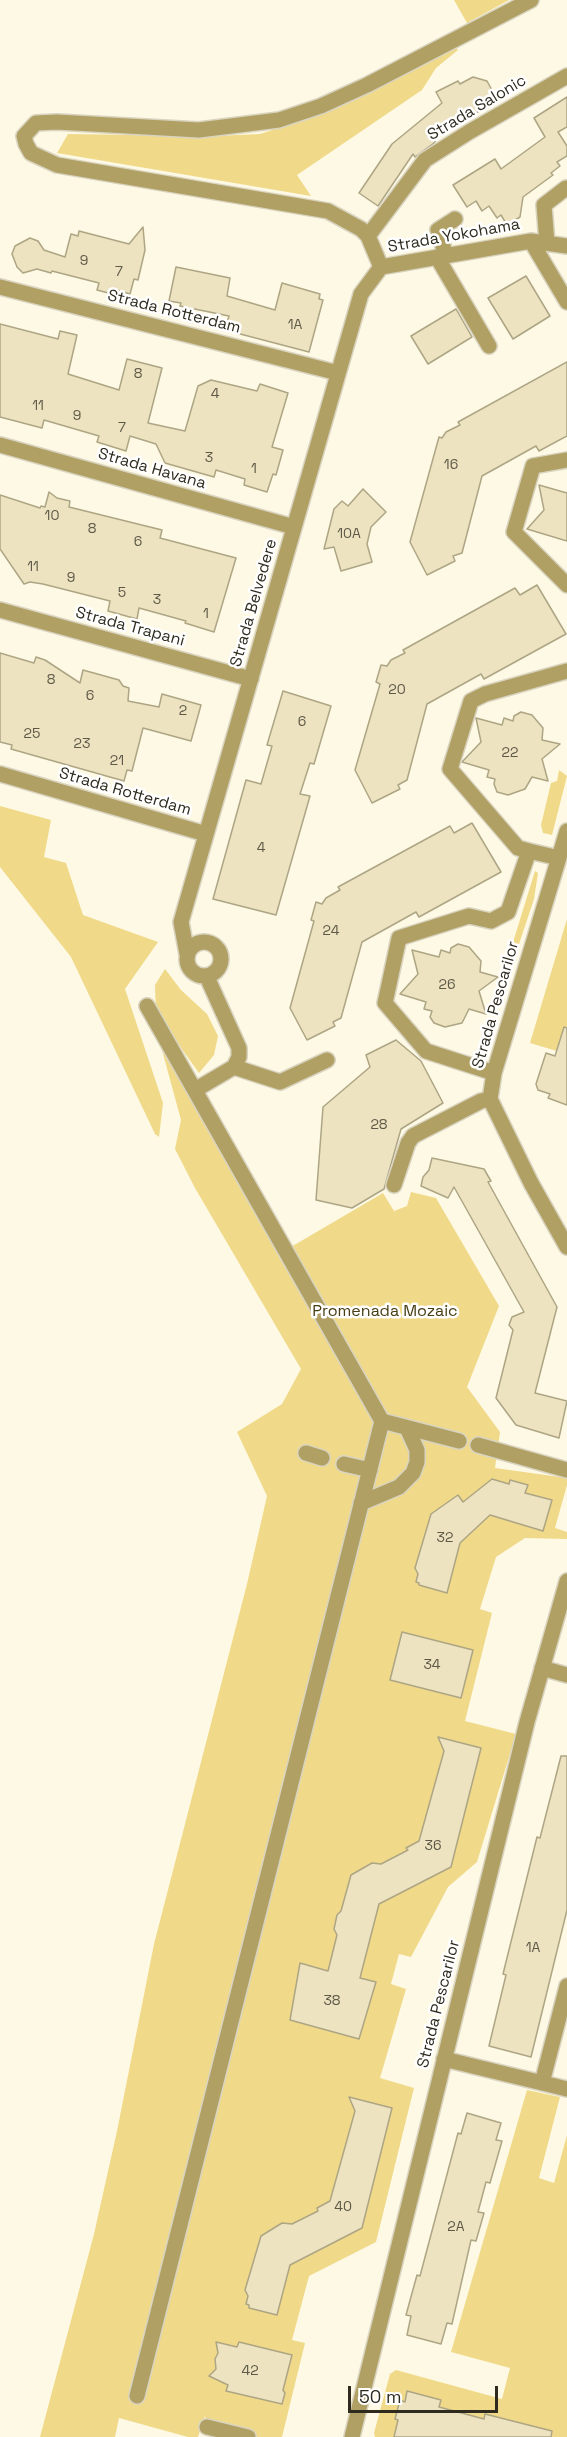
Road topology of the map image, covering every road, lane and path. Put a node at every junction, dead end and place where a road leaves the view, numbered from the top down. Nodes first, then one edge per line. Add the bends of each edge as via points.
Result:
1 (531, 0) edge
2 (567, 76) edge
3 (566, 188) edge
4 (455, 219) dead end
5 (368, 236) junction
6 (531, 241) junction
7 (547, 243) junction
8 (567, 246) edge
9 (442, 257) junction
10 (381, 267) junction
11 (0, 286) edge
12 (567, 302) edge
13 (489, 346) dead end
14 (338, 373) junction
15 (0, 445) edge
16 (567, 460) edge
17 (294, 527) junction
18 (567, 585) edge
19 (0, 610) edge
20 (567, 671) edge
21 (251, 679) junction
22 (0, 774) edge
23 (567, 831) edge
24 (206, 834) junction
25 (529, 851) junction
26 (559, 858) junction
27 (187, 954) junction
28 (207, 977) junction
29 (147, 1006) dead end
30 (327, 1060) dead end
31 (234, 1067) junction
32 (494, 1073) junction
33 (195, 1090) junction
34 (490, 1099) junction
35 (394, 1185) dead end
36 (567, 1247) edge
37 (382, 1421) junction
38 (407, 1428) junction
39 (459, 1441) dead end
40 (478, 1445) dead end
41 (306, 1454) dead end
42 (322, 1458) dead end
43 (344, 1464) dead end
44 (370, 1470) junction
45 (567, 1470) edge
46 (362, 1503) junction
47 (567, 1581) edge
48 (542, 1668) junction
49 (567, 1675) edge
50 (567, 1986) edge
51 (444, 2059) junction
52 (542, 2083) junction
53 (567, 2089) edge
54 (137, 2396) dead end
55 (207, 2427) dead end
56 (248, 2437) edge
57 (352, 2437) edge

1 - 5 street via 358,89 279,120 199,130 36,123 24,136 31,153 57,165 328,211 362,228
2 - 5 street, Strada Salonic via 425,160
3 - 7 street via 544,205
4 - 9 street via 438,230
5 - 10 street, Strada Yokohama
6 - 7 street, Strada Yokohama
6 - 9 street, Strada Yokohama
6 - 12 street
7 - 8 street, Strada Yokohama
9 - 10 street, Strada Yokohama
9 - 13 street
10 - 14 street, Strada Belvedere via 360,294
11 - 14 street, Strada Rotterdam
14 - 17 street, Strada Belvedere
15 - 17 street, Strada Havana
16 - 18 street via 533,466 514,532
17 - 21 street, Strada Belvedere
19 - 21 street, Strada Trapani
20 - 25 street via 471,701 450,769 518,848
21 - 24 street, Strada Belvedere
22 - 24 street, Strada Rotterdam
23 - 26 street, Strada Pescarilor
24 - 27 street, Strada Belvedere via 181,922
25 - 26 street
25 - 32 street via 508,912 491,921 469,916 399,938 385,1003 426,1051
26 - 32 street, Strada Pescarilor
27 - 28 street, Strada Belvedere via 188,967 194,974
27 - 28 street via 201,942 216,947 221,964
28 - 31 street via 239,1048
29 - 33 street
30 - 31 street via 280,1082
31 - 33 street
32 - 34 street, Strada Pescarilor
33 - 37 street
34 - 35 street via 413,1136
34 - 36 street
37 - 38 street
37 - 44 street
38 - 39 street
38 - 46 street via 417,1450 413,1473 399,1487
40 - 45 street
41 - 42 street
43 - 44 street
44 - 46 street
46 - 54 street
47 - 48 street, Strada Pescarilor
48 - 49 street
48 - 51 street, Strada Pescarilor
50 - 52 street
51 - 52 street
51 - 57 street, Strada Pescarilor
52 - 53 street
55 - 56 street

